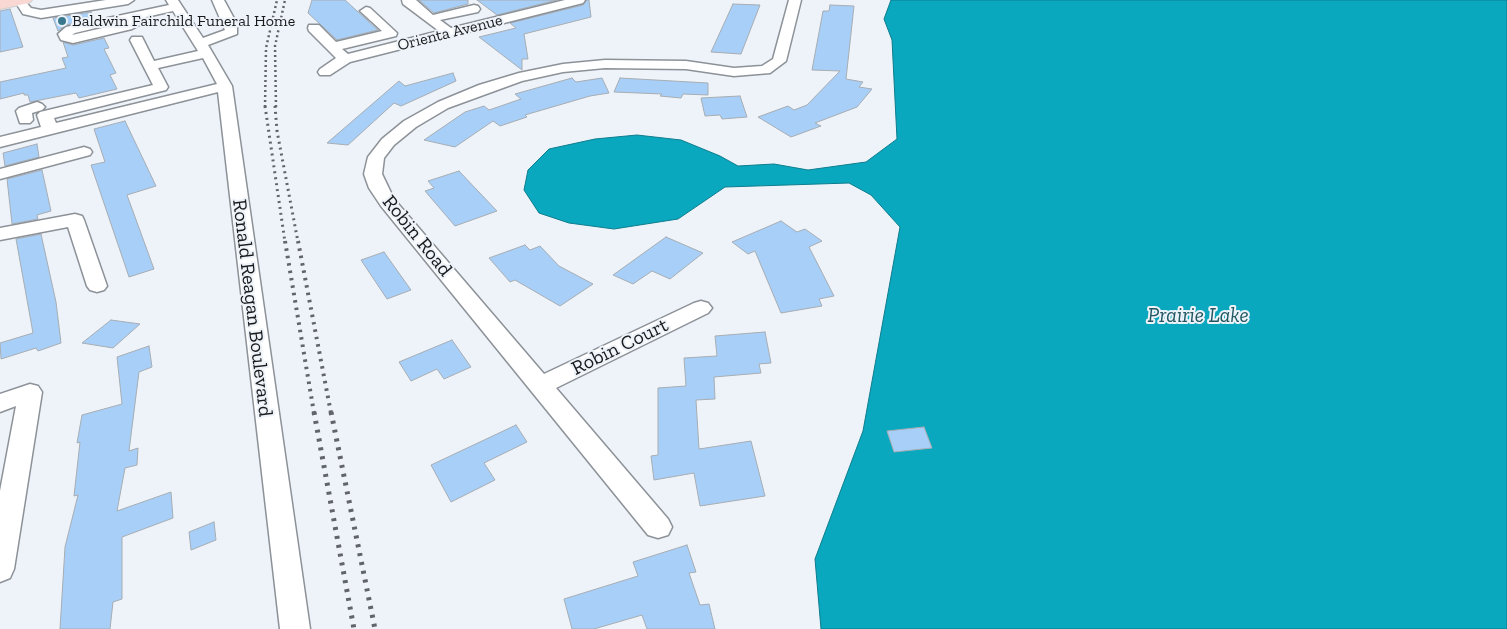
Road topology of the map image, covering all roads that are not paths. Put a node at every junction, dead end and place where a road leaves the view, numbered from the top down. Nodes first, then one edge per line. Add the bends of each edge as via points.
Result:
1 (67, 0) edge
2 (218, 0) edge
3 (410, 0) edge
4 (579, 0) edge
5 (795, 0) edge
6 (127, 1) edge
7 (22, 3) edge
8 (553, 3) edge
9 (0, 4) edge
10 (174, 4) edge
11 (474, 9) dead end
12 (366, 11) dead end
13 (138, 15) junction
14 (430, 19) junction
15 (314, 28) dead end
16 (391, 33) junction
17 (449, 33) junction
18 (137, 40) dead end
19 (404, 44) junction
20 (333, 47) junction
21 (203, 48) junction
22 (345, 59) junction
23 (150, 66) junction
24 (325, 72) dead end
25 (224, 86) junction
26 (45, 114) junction
27 (0, 127) edge
28 (0, 142) edge
29 (84, 152) dead end
30 (0, 174) edge
31 (0, 234) edge
32 (97, 286) dead end
33 (701, 308) dead end
34 (539, 386) junction
35 (0, 403) edge
36 (658, 528) dead end
37 (0, 570) edge
38 (295, 629) edge

1 - 7 street
2 - 21 street via 232,31
3 - 14 street via 407,1
4 - 8 street, Orienta Avenue
5 - 34 street, Robin Road via 779,61 764,70 734,72 686,65 605,64 519,77 443,105 402,130 376,157 373,174 378,188
6 - 7 street via 40,14 33,14
6 - 13 street
7 - 9 main road
8 - 17 street, Orienta Avenue
10 - 13 street
10 - 21 street, Ronald Reagan Boulevard
11 - 14 street
12 - 16 street
13 - 13 street via 71,30 64,34 73,38 128,26 139,20
14 - 17 street
15 - 20 street
16 - 19 street
16 - 20 street
17 - 19 street, Orienta Avenue
18 - 23 street
19 - 22 street, Orienta Avenue
20 - 22 street
21 - 23 street
21 - 25 street, Ronald Reagan Boulevard
22 - 24 street, Orienta Avenue
23 - 26 street via 161,87 65,110 60,102
25 - 26 street
25 - 38 street, Ronald Reagan Boulevard
26 - 27 street
26 - 28 street
29 - 30 street
31 - 32 street via 75,220
33 - 34 street, Robin Court
34 - 36 street, Robin Road
35 - 37 street via 30,392

